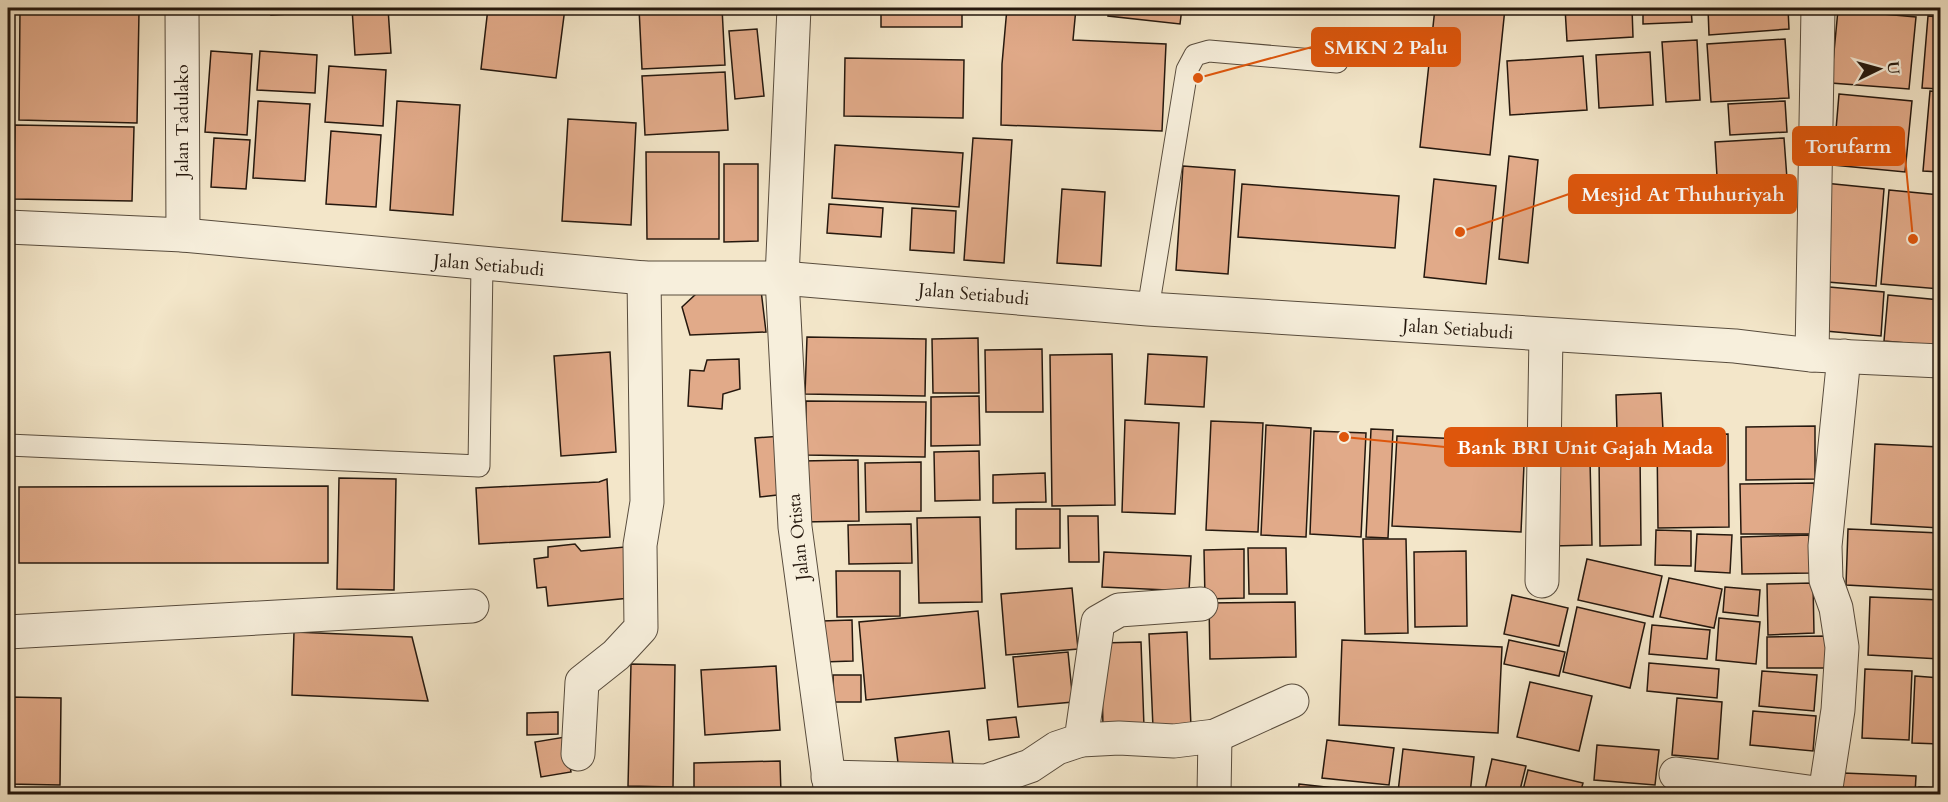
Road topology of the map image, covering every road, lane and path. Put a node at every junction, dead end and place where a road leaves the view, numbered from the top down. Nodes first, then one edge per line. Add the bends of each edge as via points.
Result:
1 (182, 8) edge
2 (794, 8) edge
3 (1818, 8) edge
4 (1337, 62) dead end
5 (8, 227) edge
6 (183, 235) junction
7 (482, 264) junction
8 (644, 278) junction
9 (782, 278) junction
10 (1148, 309) junction
11 (1546, 335) junction
12 (1812, 355) junction
13 (1844, 356) junction
14 (1941, 361) edge
15 (8, 445) edge
16 (1542, 581) dead end
17 (1201, 604) dead end
18 (472, 606) dead end
19 (8, 632) edge
20 (1292, 701) dead end
21 (1215, 736) junction
22 (1081, 740) junction
23 (578, 754) dead end
24 (1676, 774) dead end
25 (830, 786) edge
26 (1214, 795) edge
27 (1824, 795) edge

1 - 6 street, Jalan Tadulako
2 - 9 street, Jalan Otista
3 - 12 street
4 - 10 lane via 1209,51 1195,55 1187,70
5 - 6 street, Jalan Setiabudi
6 - 7 street, Jalan Setiabudi
7 - 8 street, Jalan Setiabudi
7 - 15 lane via 479,466
8 - 9 street, Jalan Setiabudi
8 - 23 street via 647,502 640,545 641,628 616,655 582,682
9 - 10 street, Jalan Setiabudi
9 - 25 street, Jalan Otista via 795,527
10 - 11 street, Jalan Setiabudi
11 - 12 street, Jalan Setiabudi via 1735,346
11 - 16 street
12 - 13 street, Jalan Setiabudi
13 - 14 street, Jalan Setiabudi
13 - 27 street via 1825,546 1826,580 1841,627 1842,647 1838,710
17 - 22 street via 1119,610 1098,622
18 - 19 street
20 - 21 street
21 - 22 street via 1174,741
21 - 26 street
22 - 25 street via 1057,748 1030,766 986,782
24 - 27 street

